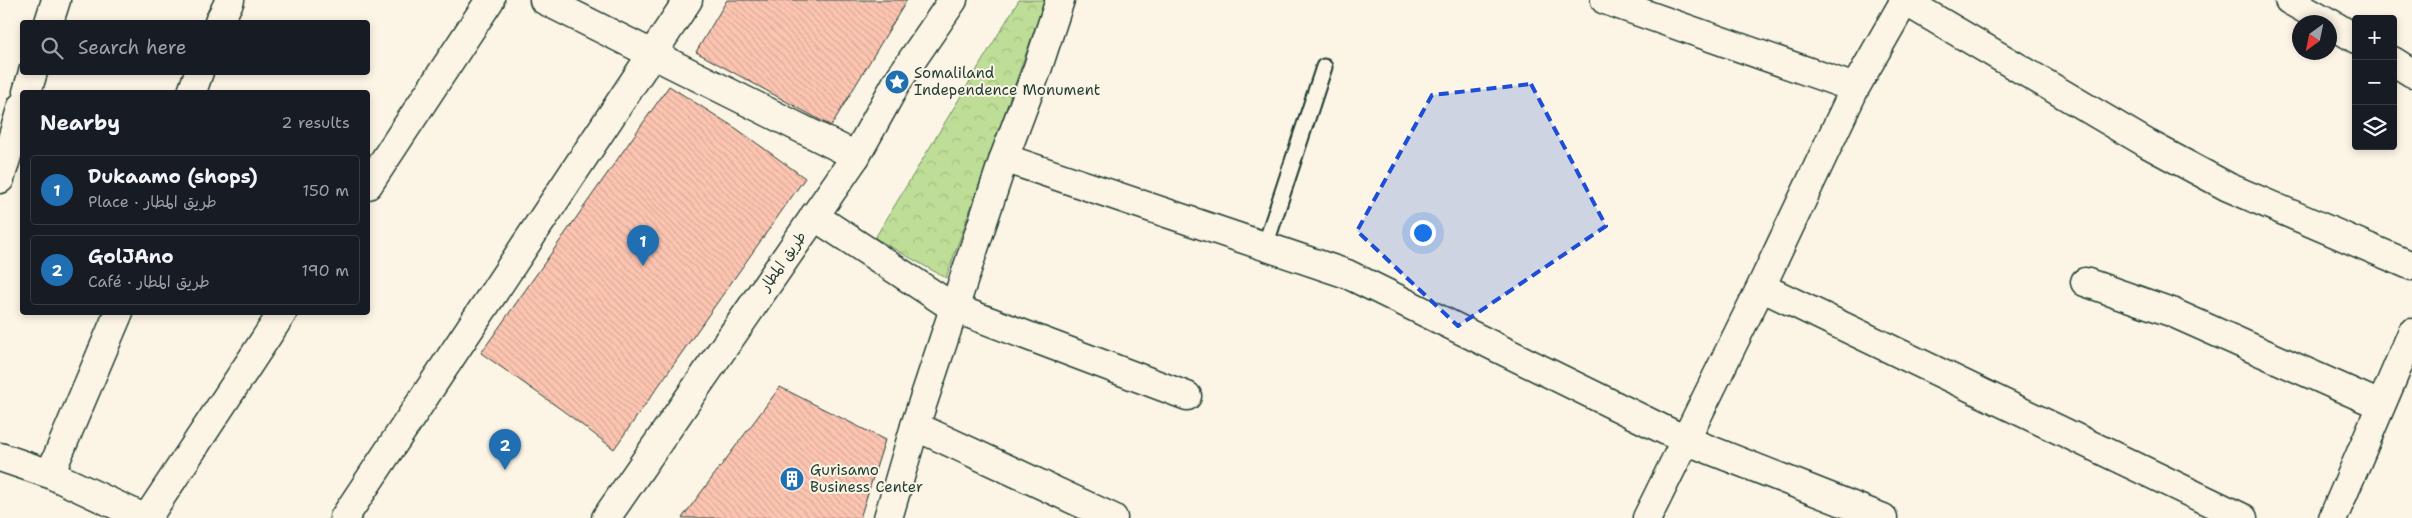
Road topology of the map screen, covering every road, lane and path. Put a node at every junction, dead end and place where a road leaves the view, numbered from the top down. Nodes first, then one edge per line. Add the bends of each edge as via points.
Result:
1 (56, 0) edge
2 (230, 0) edge
3 (490, 0) edge
4 (544, 0) edge
5 (688, 0) edge
6 (953, 0) edge
7 (1060, 0) edge
8 (1605, 0) edge
9 (1904, 0) edge
10 (2289, 0) edge
11 (2315, 15) edge
12 (49, 20) edge
13 (220, 20) edge
14 (2337, 28) edge
15 (2352, 37) edge
16 (652, 56) junction
17 (2397, 64) edge
18 (1324, 67) dead end
19 (2412, 73) edge
20 (32, 75) edge
21 (198, 75) edge
22 (1855, 88) junction
23 (28, 90) edge
24 (193, 90) edge
25 (20, 113) edge
26 (856, 156) junction
27 (1004, 158) junction
28 (0, 178) edge
29 (370, 182) edge
30 (814, 216) junction
31 (1266, 246) junction
32 (2412, 266) edge
33 (2085, 282) dead end
34 (1761, 287) junction
35 (954, 308) junction
36 (118, 315) edge
37 (281, 315) edge
38 (2412, 333) edge
39 (1187, 396) dead end
40 (2380, 405) junction
41 (915, 426) junction
42 (1685, 440) junction
43 (0, 457) edge
44 (50, 474) junction
45 (146, 518) edge
46 (344, 518) edge
47 (606, 518) edge
48 (888, 518) edge
49 (1113, 518) edge
50 (1647, 518) edge
51 (1883, 518) edge
52 (2243, 518) edge
53 (2333, 518) edge

1 - 12 street
2 - 13 street
3 - 29 street
4 - 16 street
5 - 16 street
6 - 26 street, طريق المطار via 898,82
7 - 27 street
8 - 22 street
9 - 22 street
9 - 32 street via 2148,144 2228,187
10 - 11 street
14 - 15 street
16 - 26 street
16 - 46 street
17 - 19 street
18 - 31 lane
20 - 23 street
21 - 24 street
22 - 34 street
25 - 28 street
26 - 30 street, طريق المطار
27 - 31 street
27 - 35 street
30 - 35 street
30 - 47 street, طريق المطار
31 - 42 street via 1347,274
33 - 40 street via 2171,312
34 - 42 street
34 - 52 street
35 - 39 street
35 - 41 street
36 - 44 street
37 - 45 street
38 - 40 street
40 - 53 street
41 - 48 street
41 - 49 street
42 - 50 street
42 - 51 street
43 - 44 street
44 - 45 street

